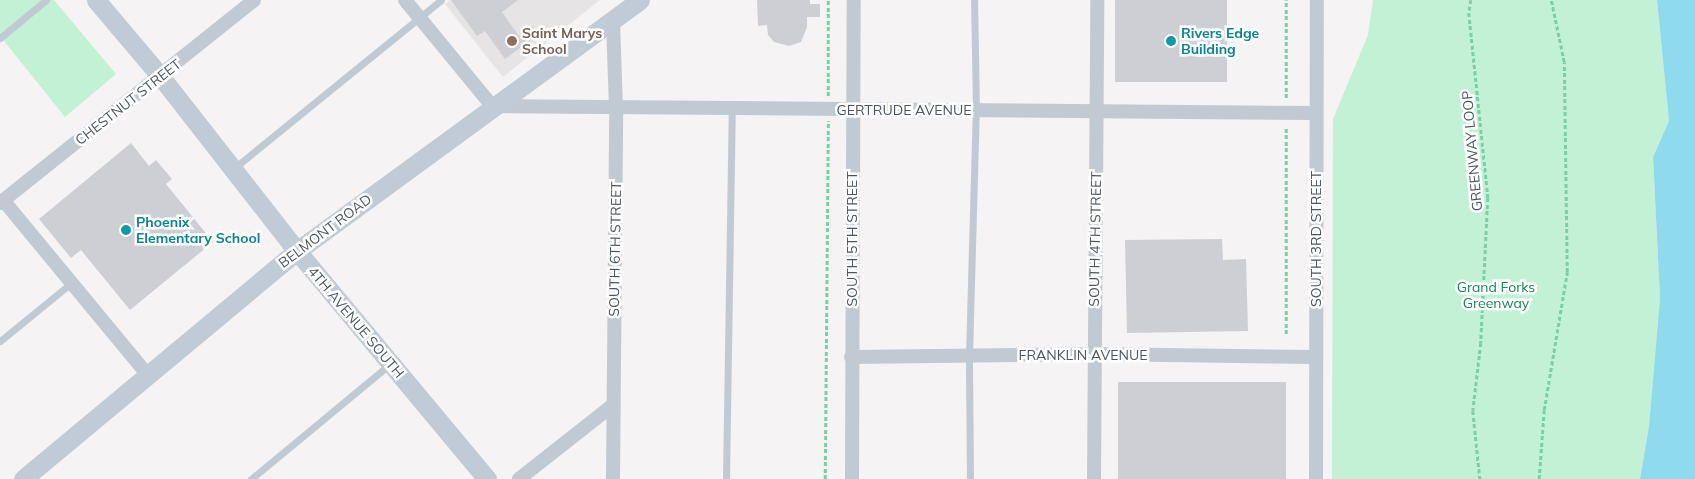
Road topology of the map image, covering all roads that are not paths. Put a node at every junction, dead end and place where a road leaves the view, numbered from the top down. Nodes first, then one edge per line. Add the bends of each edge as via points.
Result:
1 (46, 0) edge
2 (96, 0) edge
3 (254, 0) edge
4 (405, 0) edge
5 (441, 0) edge
6 (640, 0) edge
7 (854, 0) edge
8 (974, 0) edge
9 (1097, 0) edge
10 (1317, 0) edge
11 (420, 18) junction
12 (613, 20) junction
13 (0, 38) edge
14 (161, 76) junction
15 (492, 106) junction
16 (616, 108) junction
17 (732, 109) junction
18 (976, 110) junction
19 (1097, 110) junction
20 (853, 111) junction
21 (1316, 113) junction
22 (233, 169) junction
23 (2, 201) edge
24 (297, 251) junction
25 (71, 283) junction
26 (0, 341) edge
27 (1094, 354) junction
28 (970, 356) junction
29 (1316, 356) junction
30 (851, 357) junction
31 (390, 364) junction
32 (148, 375) junction
33 (614, 405) junction
34 (23, 479) edge
35 (251, 479) edge
36 (487, 479) edge
37 (518, 479) edge
38 (613, 479) edge
39 (726, 479) edge
40 (852, 479) edge
41 (970, 479) edge
42 (1094, 479) edge
43 (1316, 479) edge

1 - 13 lane
2 - 14 street, 4TH AVENUE SOUTH
3 - 14 street, CHESTNUT STREET
4 - 11 street
5 - 11 lane
6 - 12 street, BELMONT ROAD
7 - 20 street, SOUTH 5TH STREET
8 - 18 lane
9 - 19 street, SOUTH 4TH STREET
10 - 21 street, SOUTH 3RD STREET
11 - 15 street
11 - 22 lane
12 - 15 street, BELMONT ROAD
12 - 16 street, SOUTH 6TH STREET
14 - 22 street, 4TH AVENUE SOUTH
14 - 23 street, CHESTNUT STREET
15 - 16 street, GERTRUDE AVENUE
15 - 24 street, BELMONT ROAD
16 - 17 street, GERTRUDE AVENUE
16 - 33 street, SOUTH 6TH STREET
17 - 20 street, GERTRUDE AVENUE
17 - 39 lane
18 - 19 street, GERTRUDE AVENUE
18 - 20 street, GERTRUDE AVENUE
18 - 28 lane
19 - 21 street, GERTRUDE AVENUE
19 - 27 street, SOUTH 4TH STREET
20 - 30 street, SOUTH 5TH STREET
21 - 29 street, SOUTH 3RD STREET
22 - 24 street, 4TH AVENUE SOUTH
23 - 25 street
24 - 31 street, 4TH AVENUE SOUTH
24 - 32 street, BELMONT ROAD
25 - 26 lane
25 - 32 street
27 - 28 street, FRANKLIN AVENUE
27 - 29 street, FRANKLIN AVENUE
27 - 42 street, SOUTH 4TH STREET
28 - 30 street, FRANKLIN AVENUE
28 - 41 lane
29 - 43 street, SOUTH 3RD STREET
30 - 40 street, SOUTH 5TH STREET
31 - 35 lane
31 - 36 street, 4TH AVENUE SOUTH
32 - 34 street, BELMONT ROAD
33 - 37 street
33 - 38 street, SOUTH 6TH STREET

